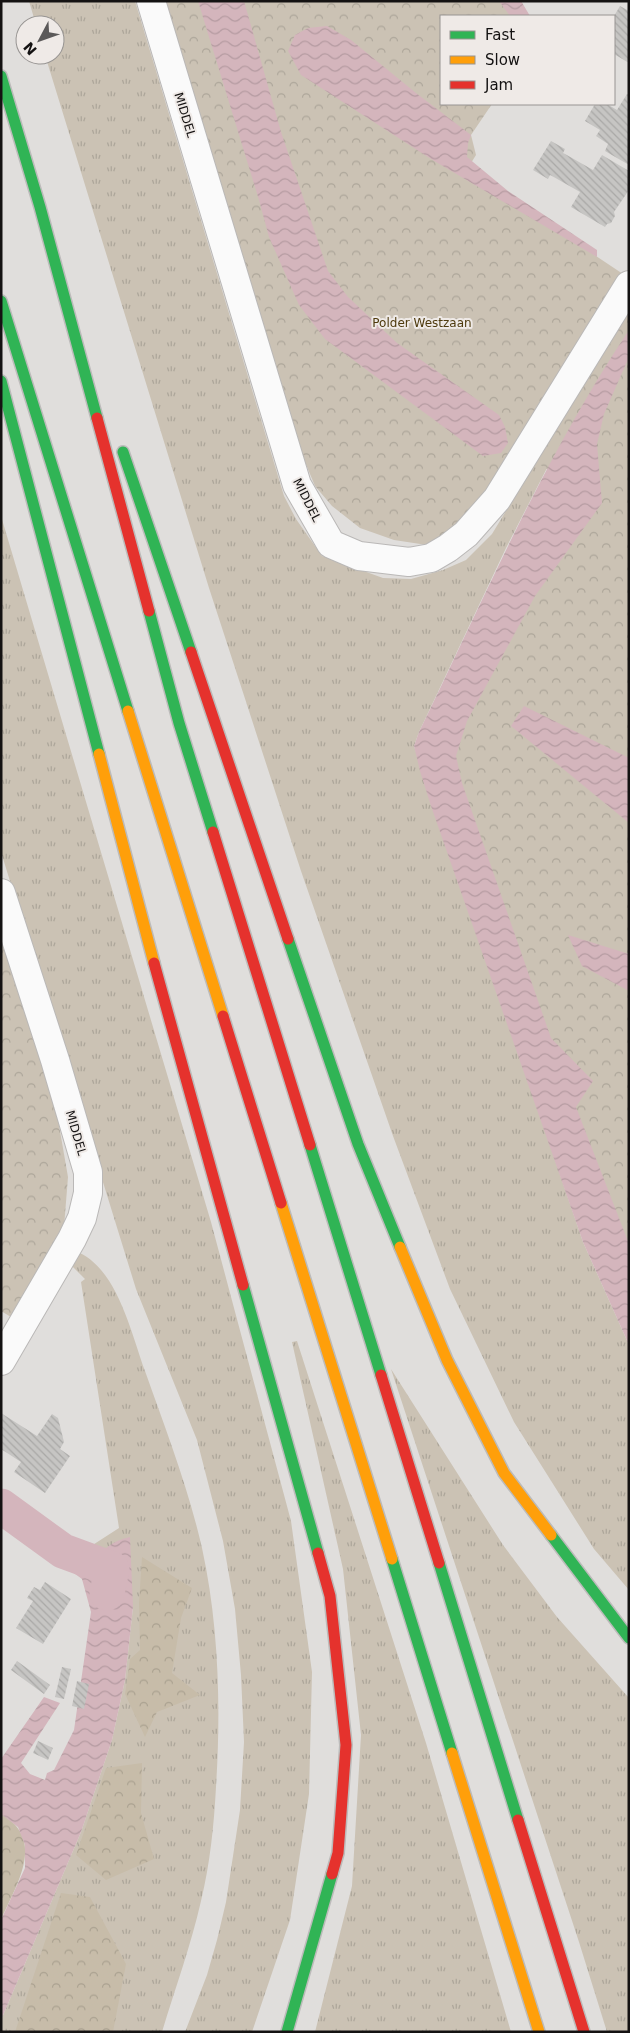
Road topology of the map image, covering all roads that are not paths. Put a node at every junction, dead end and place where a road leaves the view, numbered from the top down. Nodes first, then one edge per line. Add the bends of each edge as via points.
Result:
1 (152, 1) edge
2 (1, 76) edge
3 (40, 207) junction
4 (629, 285) edge
5 (1, 301) edge
6 (1, 381) edge
7 (100, 385) dead end
8 (120, 441) dead end
9 (1, 893) edge
10 (1, 1361) edge
11 (629, 1638) edge
12 (287, 2032) edge
13 (539, 2032) edge
14 (584, 2032) edge

1 - 4 street, MIDDEL via 297,485 331,544 359,556 409,562 431,558 466,534 497,499
2 - 3 highway
3 - 7 highway
3 - 14 highway via 179,724
5 - 13 highway
6 - 12 highway via 166,1009 330,1596 346,1745 338,1852
8 - 11 highway via 358,1144 447,1360 504,1473
9 - 10 street, MIDDEL via 88,1172 88,1193 82,1218

